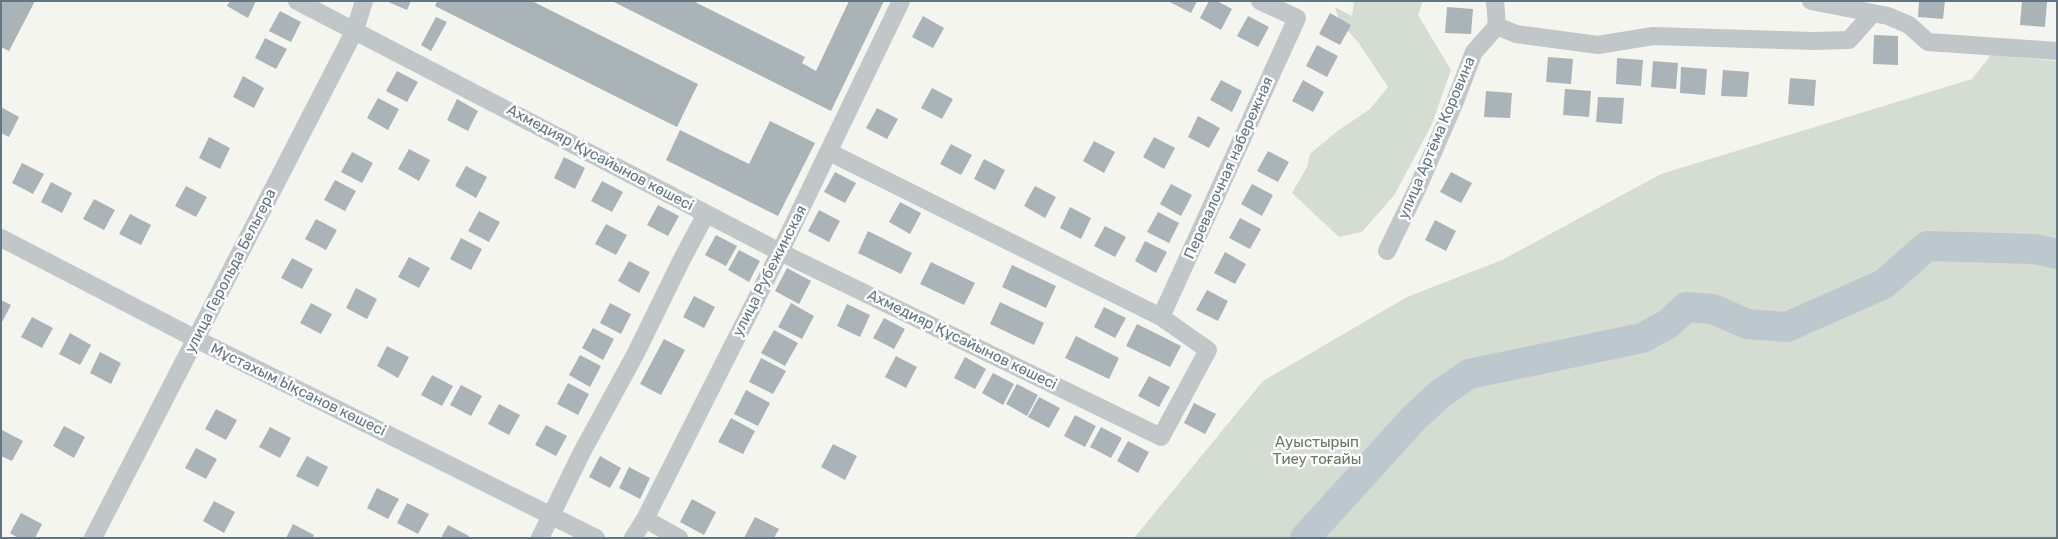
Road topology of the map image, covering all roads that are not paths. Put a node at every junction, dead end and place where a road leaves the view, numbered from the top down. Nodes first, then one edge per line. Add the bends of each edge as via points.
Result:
1 (297, 1) edge
2 (364, 1) edge
3 (901, 1) edge
4 (1260, 1) edge
5 (1495, 1) edge
6 (1811, 1) edge
7 (1884, 10) edge
8 (1497, 26) junction
9 (356, 30) junction
10 (2057, 51) edge
11 (830, 152) junction
12 (706, 214) junction
13 (1, 238) edge
14 (1387, 251) dead end
15 (780, 252) junction
16 (1161, 317) junction
17 (196, 340) junction
18 (552, 515) junction
19 (645, 519) junction
20 (93, 538) edge
21 (540, 538) edge
22 (596, 538) edge
23 (633, 538) edge
24 (679, 538) edge

1 - 9 street, Ахмедияр Құсайынов көшесі
2 - 9 street, улица Герольда Бельгера
3 - 11 street, улица Рубежинская
4 - 16 street, Перевалочная набережная via 1297,18
5 - 8 street
6 - 7 street
7 - 8 street via 1849,40 1653,36 1598,45 1516,34
7 - 10 street via 1910,25 1928,42
8 - 14 street, улица Артёма Коровина via 1474,52 1418,187
9 - 12 street, Ахмедияр Құсайынов көшесі
9 - 17 street, улица Герольда Бельгера
11 - 15 street, улица Рубежинская
11 - 16 street, Ахмедияр Құсайынов көшесі
12 - 15 street, Ахмедияр Құсайынов көшесі
12 - 18 street
13 - 17 street, Мұстахым Ықсанов көшесі
15 - 16 street, Ахмедияр Құсайынов көшесі via 1160,436 1208,350
15 - 19 street, улица Рубежинская
17 - 18 street, Мұстахым Ықсанов көшесі
17 - 20 street, улица Герольда Бельгера
18 - 21 street
18 - 22 street, Мұстахым Ықсанов көшесі
19 - 23 street, улица Рубежинская
19 - 24 street

